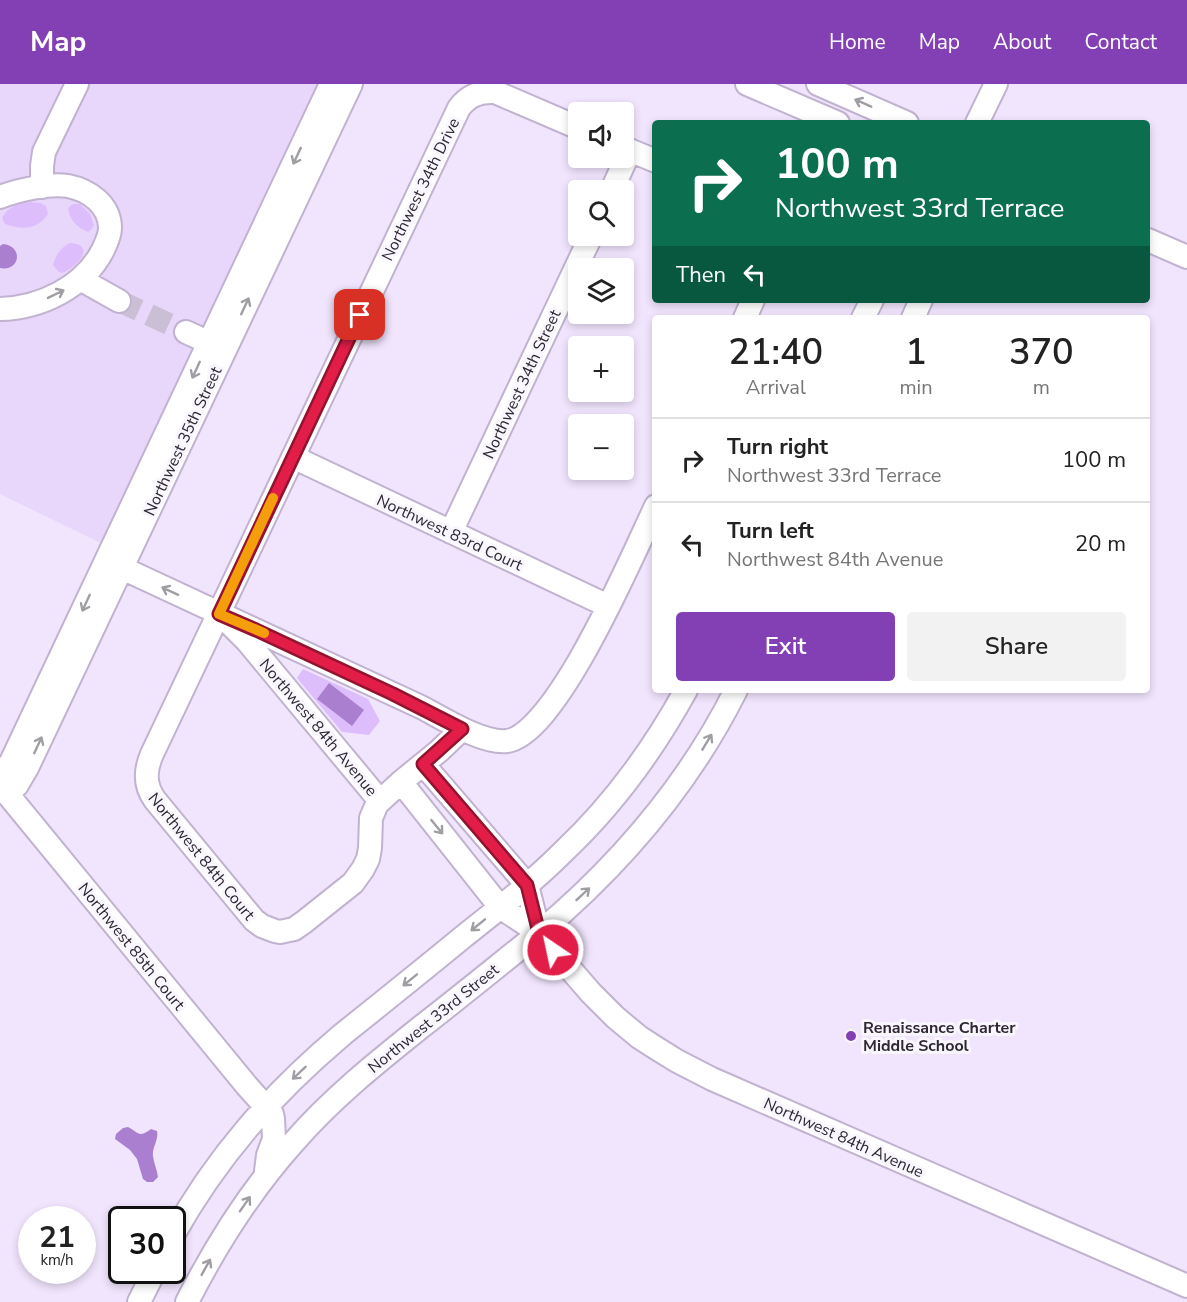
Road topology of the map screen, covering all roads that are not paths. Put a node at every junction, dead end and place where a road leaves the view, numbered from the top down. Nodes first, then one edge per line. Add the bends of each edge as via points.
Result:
1 (77, 84) edge
2 (332, 84) edge
3 (351, 84) edge
4 (747, 84) edge
5 (818, 84) edge
6 (996, 84) edge
7 (831, 120) edge
8 (900, 120) edge
9 (978, 120) edge
10 (568, 123) edge
11 (318, 132) junction
12 (634, 152) edge
13 (652, 159) edge
14 (42, 187) junction
15 (0, 197) edge
16 (1150, 241) edge
17 (586, 246) edge
18 (1187, 258) edge
19 (80, 279) junction
20 (119, 302) tunnel mouth
21 (0, 309) edge
22 (186, 332) tunnel mouth
23 (217, 346) junction
24 (293, 456) junction
25 (652, 514) edge
26 (451, 532) junction
27 (114, 564) junction
28 (608, 606) junction
29 (219, 614) junction
30 (684, 693) edge
31 (734, 693) edge
32 (462, 729) junction
33 (423, 764) junction
34 (146, 778) joint
35 (401, 782) junction
36 (2, 785) edge
37 (380, 801) junction
38 (527, 885) junction
39 (501, 907) junction
40 (539, 933) junction
41 (265, 1107) junction
42 (266, 1176) junction
43 (186, 1213) edge
44 (148, 1284) edge
45 (1187, 1287) edge
46 (139, 1302) edge
47 (187, 1302) edge

1 - 14 street via 42,160
2 - 11 street, Northwest 35th Street
3 - 11 street, Northwest 35th Street
4 - 7 street
8 -> 5 street
6 - 9 street
10 - 24 street, Northwest 34th Drive via 501,94 486,92 464,102
11 - 23 street, Northwest 35th Street
12 - 13 street
14 - 15 street
14 - 19 street via 67,186 85,193 99,201 107,213 110,228 106,243
16 - 18 street
17 - 26 street, Northwest 34th Street
19 - 20 street
21 -> 19 street via 45,300
22 - 23 street
23 - 27 street, Northwest 35th Street
24 - 26 street, Northwest 83rd Court
24 - 29 street, Northwest 34th Drive
25 - 28 street, Northwest 84th Avenue
26 - 28 street, Northwest 83rd Court
29 -> 27 street
27 - 36 street, Northwest 35th Street via 27,768 17,785
28 - 32 street, Northwest 84th Avenue via 578,663 528,730 504,742
29 - 32 street, Northwest 84th Avenue
29 - 34 street, Northwest 34th Drive via 152,754
29 - 37 street, Northwest 84th Avenue via 247,641
30 - 38 street via 622,787 563,853
40 -> 31 street, Northwest 33rd Street via 598,880 654,819 694,763
32 - 33 street
33 - 35 street
33 - 38 street, Northwest 84th Avenue
34 - 37 street, Northwest 84th Court via 148,791 254,920 280,932 304,922 353,883 368,859 371,818
35 - 37 street
35 -> 39 street, Northwest 84th Avenue
36 - 41 street, Northwest 85th Court
38 - 39 street
38 - 40 street, Northwest 84th Avenue
39 - 40 street, Northwest 84th Avenue
39 -> 41 street via 321,1052
40 - 42 street, Northwest 33rd Street via 357,1080 294,1141
40 - 45 street, Northwest 84th Avenue via 615,1017 695,1071
41 - 42 street via 272,1114 274,1129
41 - 43 street via 211,1174
47 -> 42 street, Northwest 33rd Street via 226,1233
44 - 46 street

